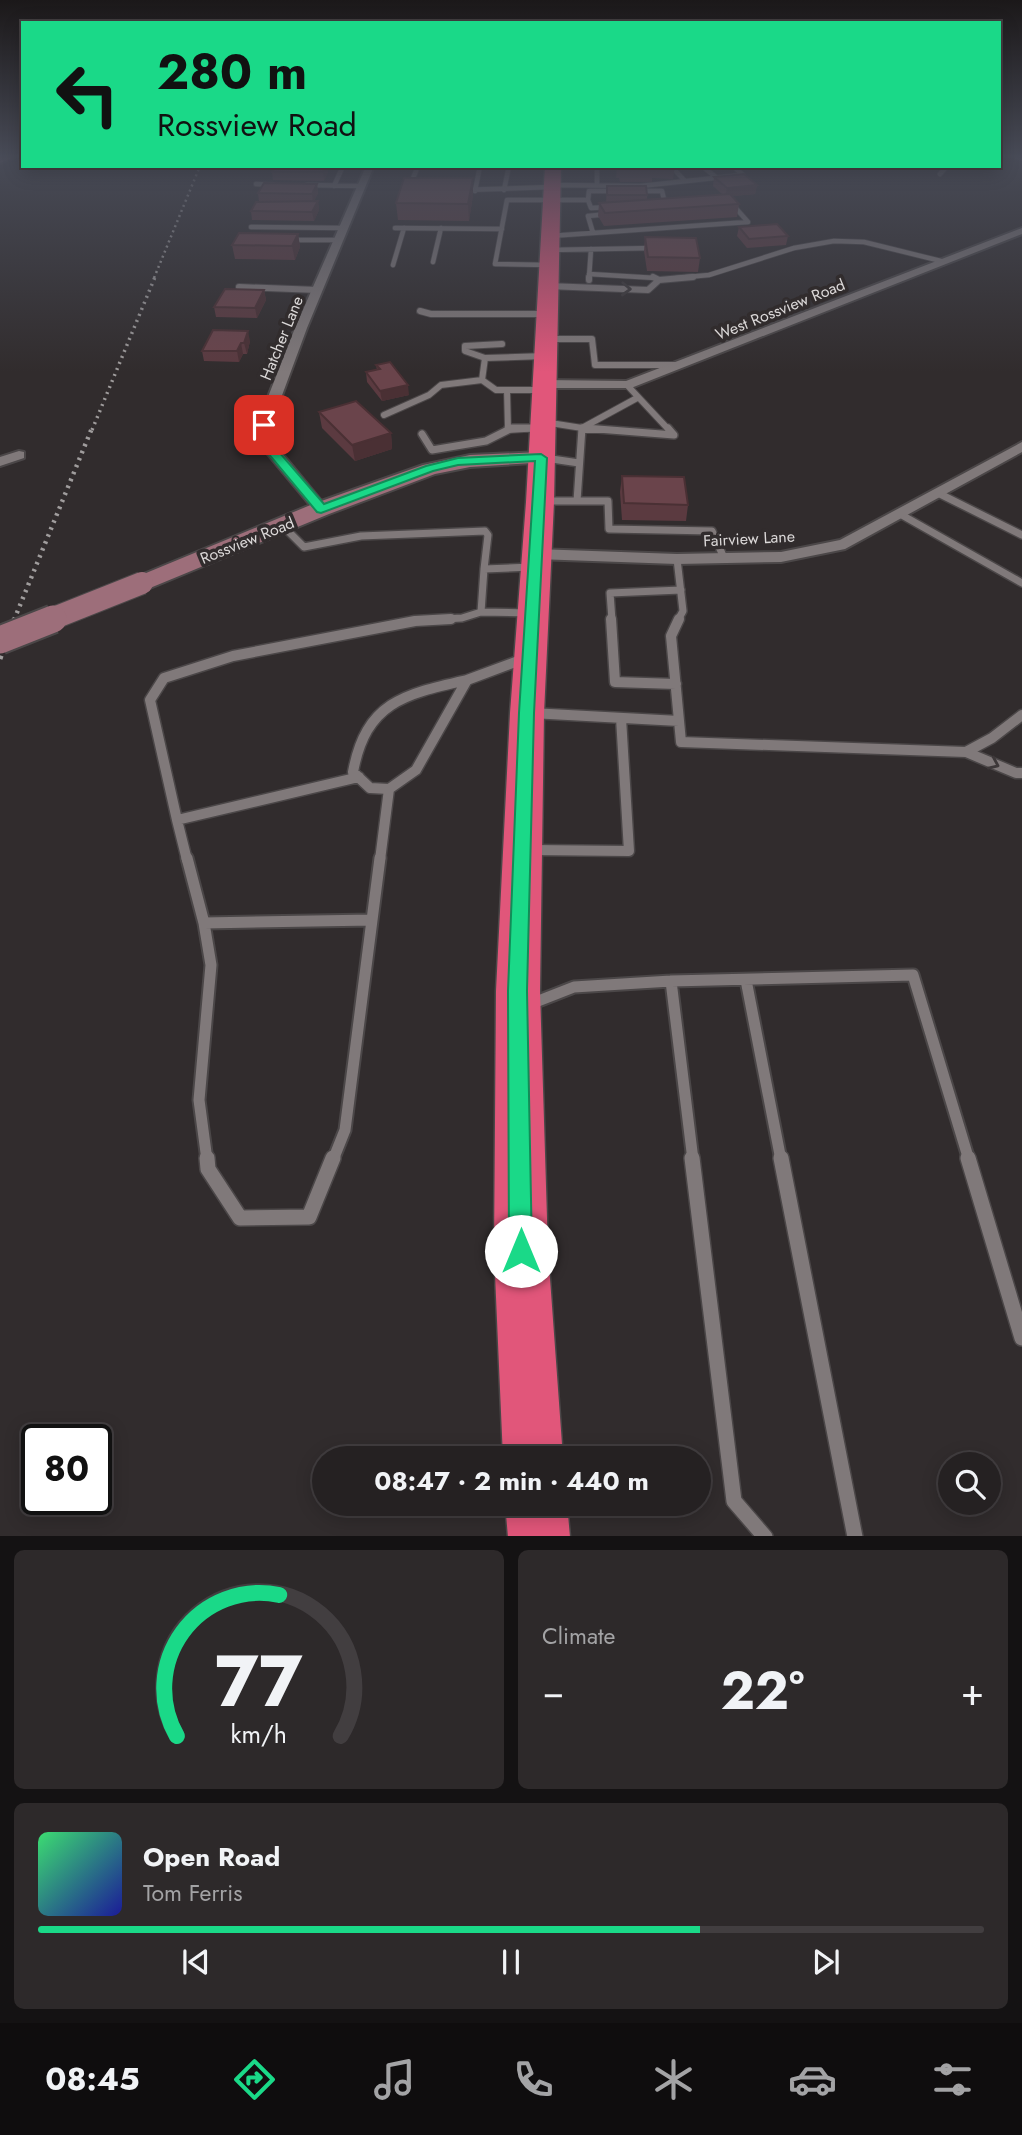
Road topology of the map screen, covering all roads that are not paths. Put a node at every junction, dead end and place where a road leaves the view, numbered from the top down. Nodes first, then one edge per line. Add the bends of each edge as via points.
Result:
1 (404, 228) edge
2 (441, 228) edge
3 (273, 229) edge
4 (344, 229) edge
5 (482, 229) edge
6 (502, 229) joint
7 (518, 229) edge
8 (526, 229) edge
9 (575, 229) edge
10 (579, 229) edge
11 (582, 229) edge
12 (592, 229) edge
13 (654, 229) edge
14 (1022, 231) edge
15 (593, 233) junction
16 (342, 234) junction
17 (284, 240) edge
18 (667, 248) edge
19 (591, 249) junction
20 (433, 261) dead end
21 (941, 261) junction
22 (393, 265) dead end
23 (589, 274) junction
24 (659, 280) junction
25 (239, 286) edge
26 (589, 288) junction
27 (318, 290) junction
28 (547, 305) edge
29 (420, 310) dead end
30 (593, 327) dead end
31 (592, 339) junction
32 (502, 344) dead end
33 (485, 358) junction
34 (683, 365) junction
35 (633, 366) junction
36 (644, 379) junction
37 (482, 380) junction
38 (627, 385) junction
39 (507, 390) junction
40 (637, 398) junction
41 (384, 415) dead end
42 (582, 428) junction
43 (422, 434) dead end
44 (1022, 446) edge
45 (467, 453) junction
46 (19, 455) dead end
47 (0, 462) edge
48 (579, 463) junction
49 (937, 493) junction
50 (558, 501) junction
51 (321, 509) junction
52 (900, 514) junction
53 (282, 525) junction
54 (1022, 535) edge
55 (723, 558) junction
56 (677, 559) junction
57 (535, 560) junction
58 (484, 569) junction
59 (1022, 583) edge
60 (681, 590) junction
61 (481, 612) junction
62 (532, 613) junction
63 (0, 640) edge
64 (530, 656) junction
65 (467, 680) junction
66 (676, 684) junction
67 (527, 713) junction
68 (1022, 715) edge
69 (621, 718) junction
70 (679, 721) junction
71 (966, 752) junction
72 (1022, 773) edge
73 (359, 778) junction
74 (389, 789) junction
75 (177, 820) junction
76 (522, 849) junction
77 (372, 920) junction
78 (204, 923) junction
79 (746, 979) junction
80 (671, 981) junction
81 (518, 1009) junction
82 (1022, 1338) edge
83 (532, 1446) edge
84 (537, 1516) edge
85 (539, 1536) edge
86 (765, 1536) edge
87 (855, 1536) edge

1 - 22 lane
2 - 20 lane
3 - 16 lane
4 - 16 street, Hatcher Lane
5 - 6 lane
6 - 28 lane via 495,264
7 - 28 lane
8 - 28 lane
9 - 28 lane
10 - 28 lane
11 - 28 lane
12 - 15 lane
13 - 15 lane
14 - 21 street, West Rossview Road
15 - 28 lane
16 - 17 lane
16 - 27 street, Hatcher Lane
18 - 19 lane
19 - 23 lane
19 - 28 lane
21 - 24 lane via 864,242 834,241 794,248 709,275
21 - 34 street, West Rossview Road
23 - 24 lane
23 - 26 lane
26 -> 24 lane via 648,290
25 - 27 lane
26 - 28 lane
27 - 51 street, Hatcher Lane via 264,425 268,446
28 - 29 lane via 431,314
28 - 31 lane
28 - 33 lane
28 - 38 street, West Rossview Road
28 - 39 lane
28 - 39 lane
28 - 42 lane
28 - 45 street, Rossview Road
28 - 45 lane via 486,441
28 - 48 lane
28 - 50 highway
30 - 31 lane
31 - 35 lane via 595,365
32 - 33 lane via 465,346 465,351
33 - 37 lane
34 - 35 lane
34 - 36 street, West Rossview Road
35 - 36 lane
36 - 38 street, West Rossview Road
37 - 39 lane via 496,390
37 - 41 lane via 441,385 429,396
38 - 40 lane
40 - 42 lane
40 - 42 lane via 674,435
42 - 48 lane
43 - 45 lane via 432,450
44 - 49 street, Fairview Lane
45 - 51 street, Rossview Road
46 - 47 street
48 - 50 lane
49 - 52 street, Fairview Lane
49 - 54 lane
50 - 55 lane via 608,501 609,529 712,531
50 - 57 highway
51 - 53 street, Rossview Road
52 - 55 street, Fairview Lane via 845,544 781,557
52 - 59 lane
53 - 58 lane via 304,547 361,536 485,531
53 - 63 street, Rossview Road, bridge
55 - 56 street, Fairview Lane
56 - 57 street, Fairview Lane
56 - 60 lane
57 - 58 lane
57 - 62 highway
58 - 61 lane
60 - 66 lane via 683,611 671,636
60 - 66 lane via 610,593 615,682
61 - 62 lane
61 - 75 lane via 233,656 164,678 150,700
62 - 64 highway
64 - 65 lane
64 - 67 highway
65 - 73 lane via 415,692 369,721 355,750 353,772
65 - 74 lane via 416,770
66 - 70 lane
67 - 69 lane
67 - 76 highway
68 - 71 lane
69 - 70 lane
69 - 76 lane via 629,851
70 - 71 lane via 681,742
71 -> 72 lane
73 - 74 lane via 370,788
73 - 75 lane
74 - 77 lane
75 - 78 lane
76 - 81 highway
77 - 78 lane
77 - 78 lane via 345,1130 309,1217 240,1218 208,1169 199,1100 211,965
79 - 80 lane
79 - 82 lane via 913,975
79 - 87 lane
80 - 81 lane via 574,987
80 - 86 lane via 734,1502
81 - 83 highway via 521,1251
84 - 85 highway

